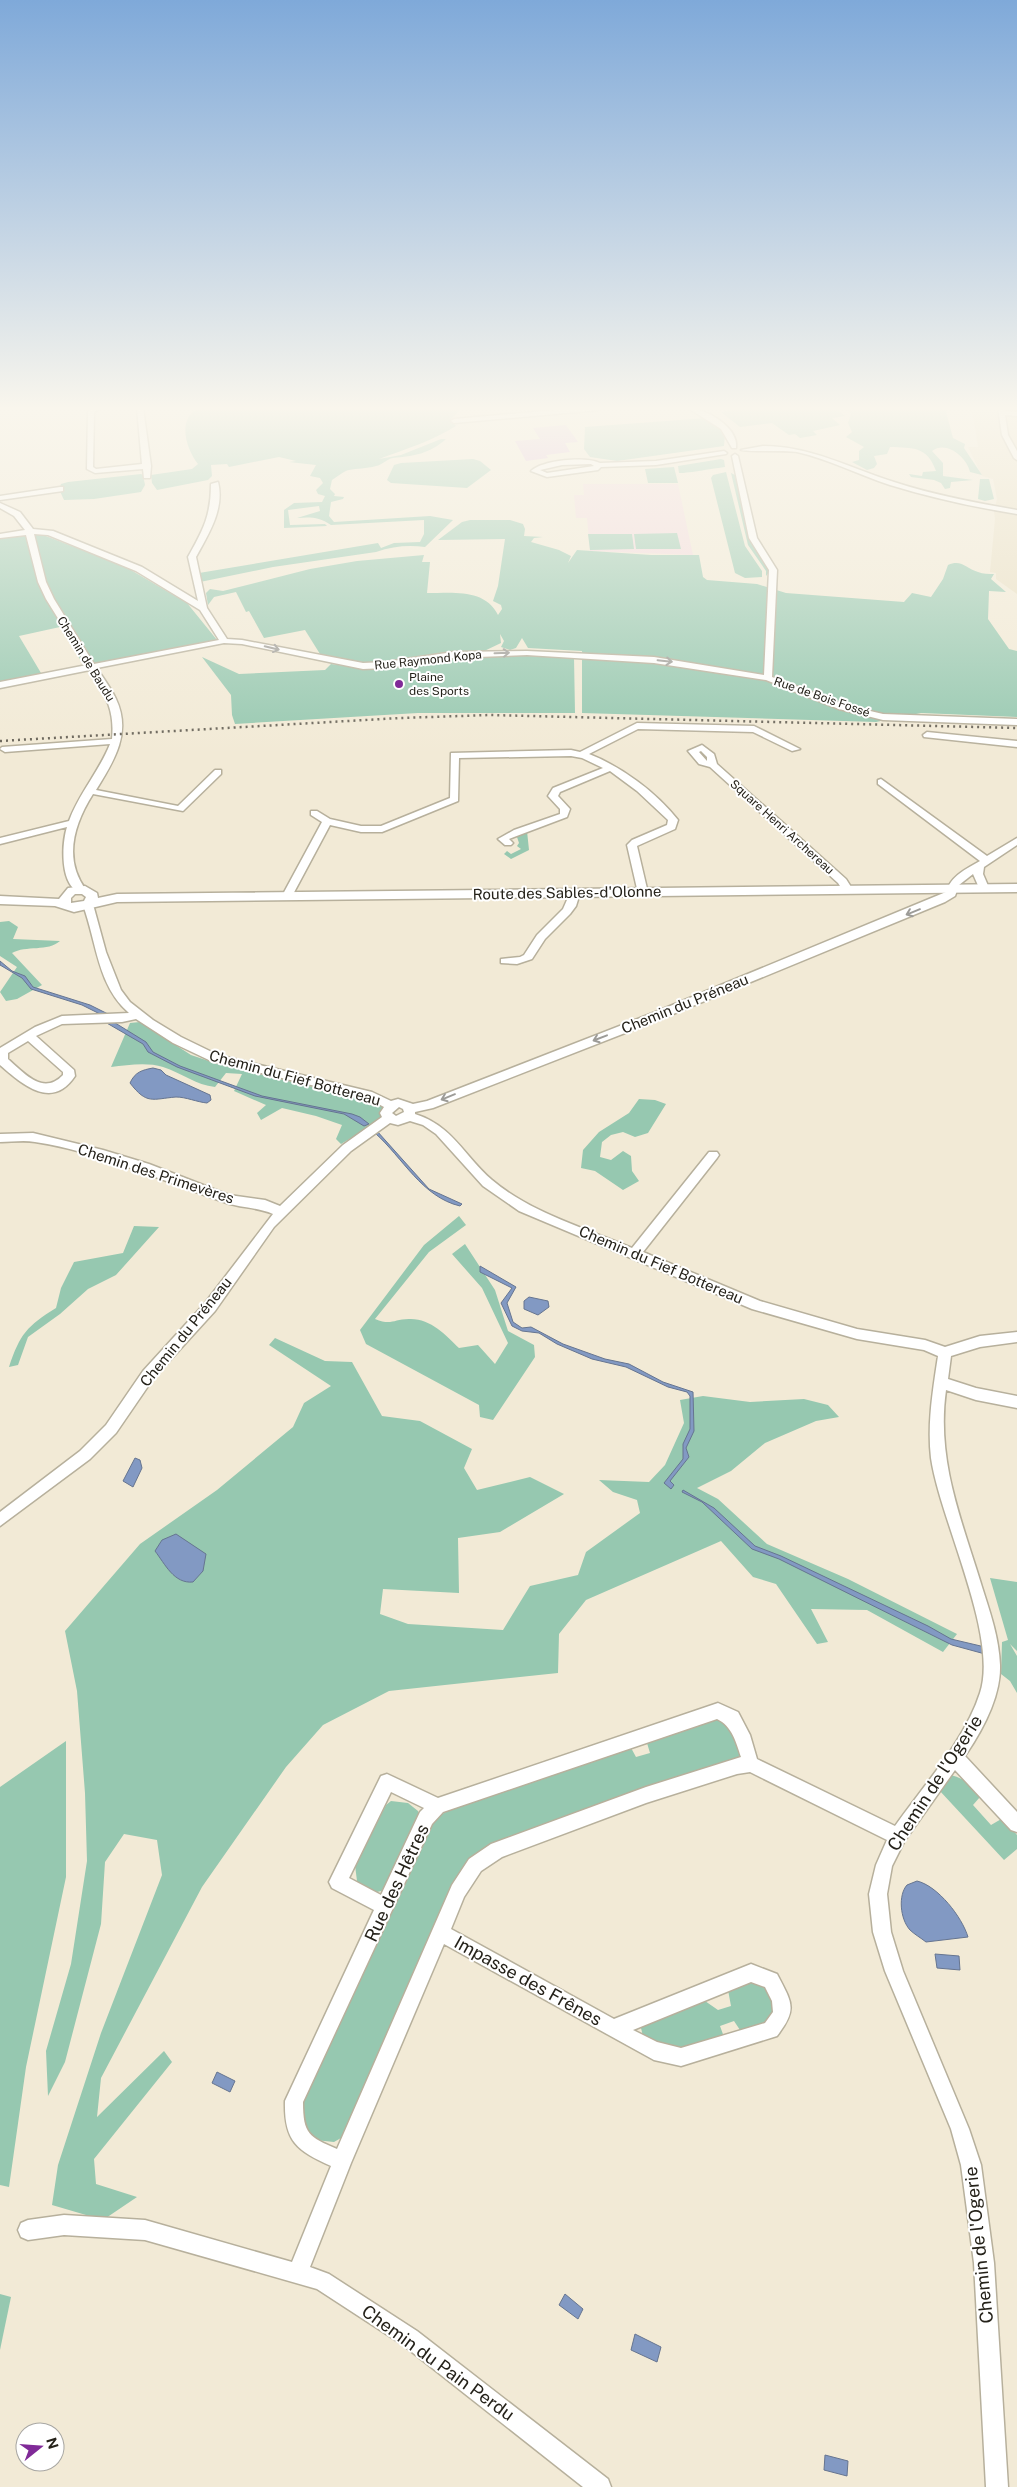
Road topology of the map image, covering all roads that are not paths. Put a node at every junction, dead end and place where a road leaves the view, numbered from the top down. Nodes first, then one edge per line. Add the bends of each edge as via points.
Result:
1 (26, 524) edge
2 (209, 524) edge
3 (751, 524) edge
4 (30, 532) junction
5 (0, 536) edge
6 (203, 608) junction
7 (224, 641) junction
8 (93, 667) junction
9 (768, 678) junction
10 (0, 685) edge
11 (1017, 722) edge
12 (927, 735) dead end
13 (117, 741) junction
14 (1017, 744) edge
15 (6, 749) dead end
16 (795, 749) dead end
17 (582, 755) junction
18 (713, 765) dead end
19 (610, 768) junction
20 (218, 772) dead end
21 (881, 782) dead end
22 (89, 791) junction
23 (314, 813) dead end
24 (326, 821) junction
25 (72, 824) junction
26 (0, 841) edge
27 (1017, 841) edge
28 (508, 844) dead end
29 (983, 864) junction
30 (72, 878) junction
31 (984, 888) junction
32 (1017, 888) edge
33 (954, 889) junction
34 (848, 890) junction
35 (643, 892) junction
36 (575, 893) junction
37 (287, 896) junction
38 (67, 897) junction
39 (0, 900) edge
40 (86, 900) junction
41 (505, 961) dead end
42 (138, 1014) junction
43 (29, 1036) junction
44 (390, 1112) junction
45 (410, 1112) junction
46 (0, 1138) edge
47 (713, 1155) dead end
48 (281, 1212) junction
49 (634, 1254) junction
50 (1017, 1337) edge
51 (946, 1353) junction
52 (942, 1383) junction
53 (1017, 1402) edge
54 (0, 1520) edge
55 (954, 1757) junction
56 (751, 1764) junction
57 (438, 1806) junction
58 (1017, 1824) edge
59 (898, 1836) junction
60 (386, 1907) junction
61 (440, 1933) junction
62 (615, 2028) junction
63 (342, 2161) junction
64 (28, 2230) dead end
65 (298, 2273) junction
66 (600, 2487) edge
67 (997, 2487) edge

1 - 4 street, Chemin de Baudu
2 - 6 street via 192,557
3 - 9 street, Rue de Bois Fossé via 754,538 773,570
4 - 5 street
4 - 6 street via 50,533 139,569
4 - 8 street, Chemin de Baudu via 36,564 46,591
6 - 7 street
7 - 8 street, Rue Raymond Kopa
7 -> 9 street, Rue Raymond Kopa via 364,666 453,655 536,654 675,663
8 - 10 street, Rue Raymond Kopa
8 - 13 street, Chemin de Baudu via 117,708 120,728
9 - 11 street, Rue de Bois Fossé via 842,707 883,717
12 - 14 street
13 - 15 street
13 - 22 street, Chemin de Baudu
16 - 17 street via 754,729 643,726
17 - 19 street
17 - 24 street via 454,755 456,798 382,829 361,829
18 - 34 street, Square Henri Archereau via 842,880
19 - 28 street via 556,790 553,796 565,809 564,815 516,831 503,840
19 - 35 street via 629,779 674,820 672,827 632,845
20 - 22 street via 180,810
21 - 29 street
22 - 25 street, Chemin de Baudu
23 - 24 street
24 - 37 street
25 - 26 street
25 - 30 street, Chemin de Baudu via 67,850
27 - 29 street, Chemin du Préneau
29 - 31 street via 978,874
29 - 33 street, Chemin du Préneau via 960,878
30 - 38 street, Chemin de Baudu
30 - 40 street, Chemin de Baudu
31 - 32 main road, Route des Sables-d'Olonne
31 - 33 main road, Route des Sables-d'Olonne
33 - 34 main road, Route des Sables-d'Olonne
33 -> 45 street, Chemin du Préneau via 948,897 679,1008
34 - 35 main road, Route des Sables-d'Olonne
35 - 36 main road, Route des Sables-d'Olonne
36 - 37 main road, Route des Sables-d'Olonne
36 - 41 street via 567,912 542,936 528,958
37 - 40 main road, Route des Sables-d'Olonne
38 - 39 main road, Route des Sables-d'Olonne
38 - 40 main road, Route des Sables-d'Olonne
38 - 40 main road, Route des Sables-d'Olonne
40 - 42 street, Chemin du Fief Bottereau via 117,993
42 - 43 street via 99,1020 60,1020
42 - 44 street, Chemin du Fief Bottereau via 200,1053 372,1096
43 - 43 street via 3,1052 3,1060 31,1085 44,1089 65,1083 68,1070
44 - 45 street via 402,1104
44 - 45 street via 400,1121
44 - 48 street, Chemin du Préneau via 347,1148
45 - 49 street, Chemin du Fief Bottereau via 440,1130 498,1193 523,1208
46 - 48 street, Chemin des Primevères via 33,1137 103,1154 228,1199 265,1205
47 - 49 street
48 - 54 street, Chemin du Préneau via 210,1307 148,1376 111,1429 85,1455
49 - 51 street, Chemin du Fief Bottereau via 757,1305 805,1321 857,1334 925,1345
50 - 51 street via 967,1345
51 - 52 street, Chemin de l'Ogerie
52 - 53 street
52 - 55 street, Chemin de l'Ogerie via 937,1408 938,1457 986,1624 992,1666 981,1713
55 - 58 street
55 - 59 street, Chemin de l'Ogerie
56 - 57 street via 732,1718 718,1712
56 - 59 street
56 - 61 street via 646,1795 497,1850 475,1865 458,1891
57 - 60 street, Rue des Hêtres via 426,1818
57 - 60 street via 387,1782 338,1882
59 - 67 street, Chemin de l'Ogerie via 880,1879 878,1894 882,1932 894,1971 960,2129 971,2165 984,2263
60 - 63 street, Rue des Hêtres via 294,2101 293,2120 297,2135 308,2145
61 - 62 street, Impasse des Frênes
61 - 63 street
62 - 62 street, Impasse des Frênes via 654,2051 681,2057 771,2030 782,2015 780,2000 771,1980 751,1973
63 - 65 street
64 - 65 street, Chemin du Pain Perdu via 64,2225 145,2230
65 - 66 street, Chemin du Pain Perdu via 322,2280 410,2338

